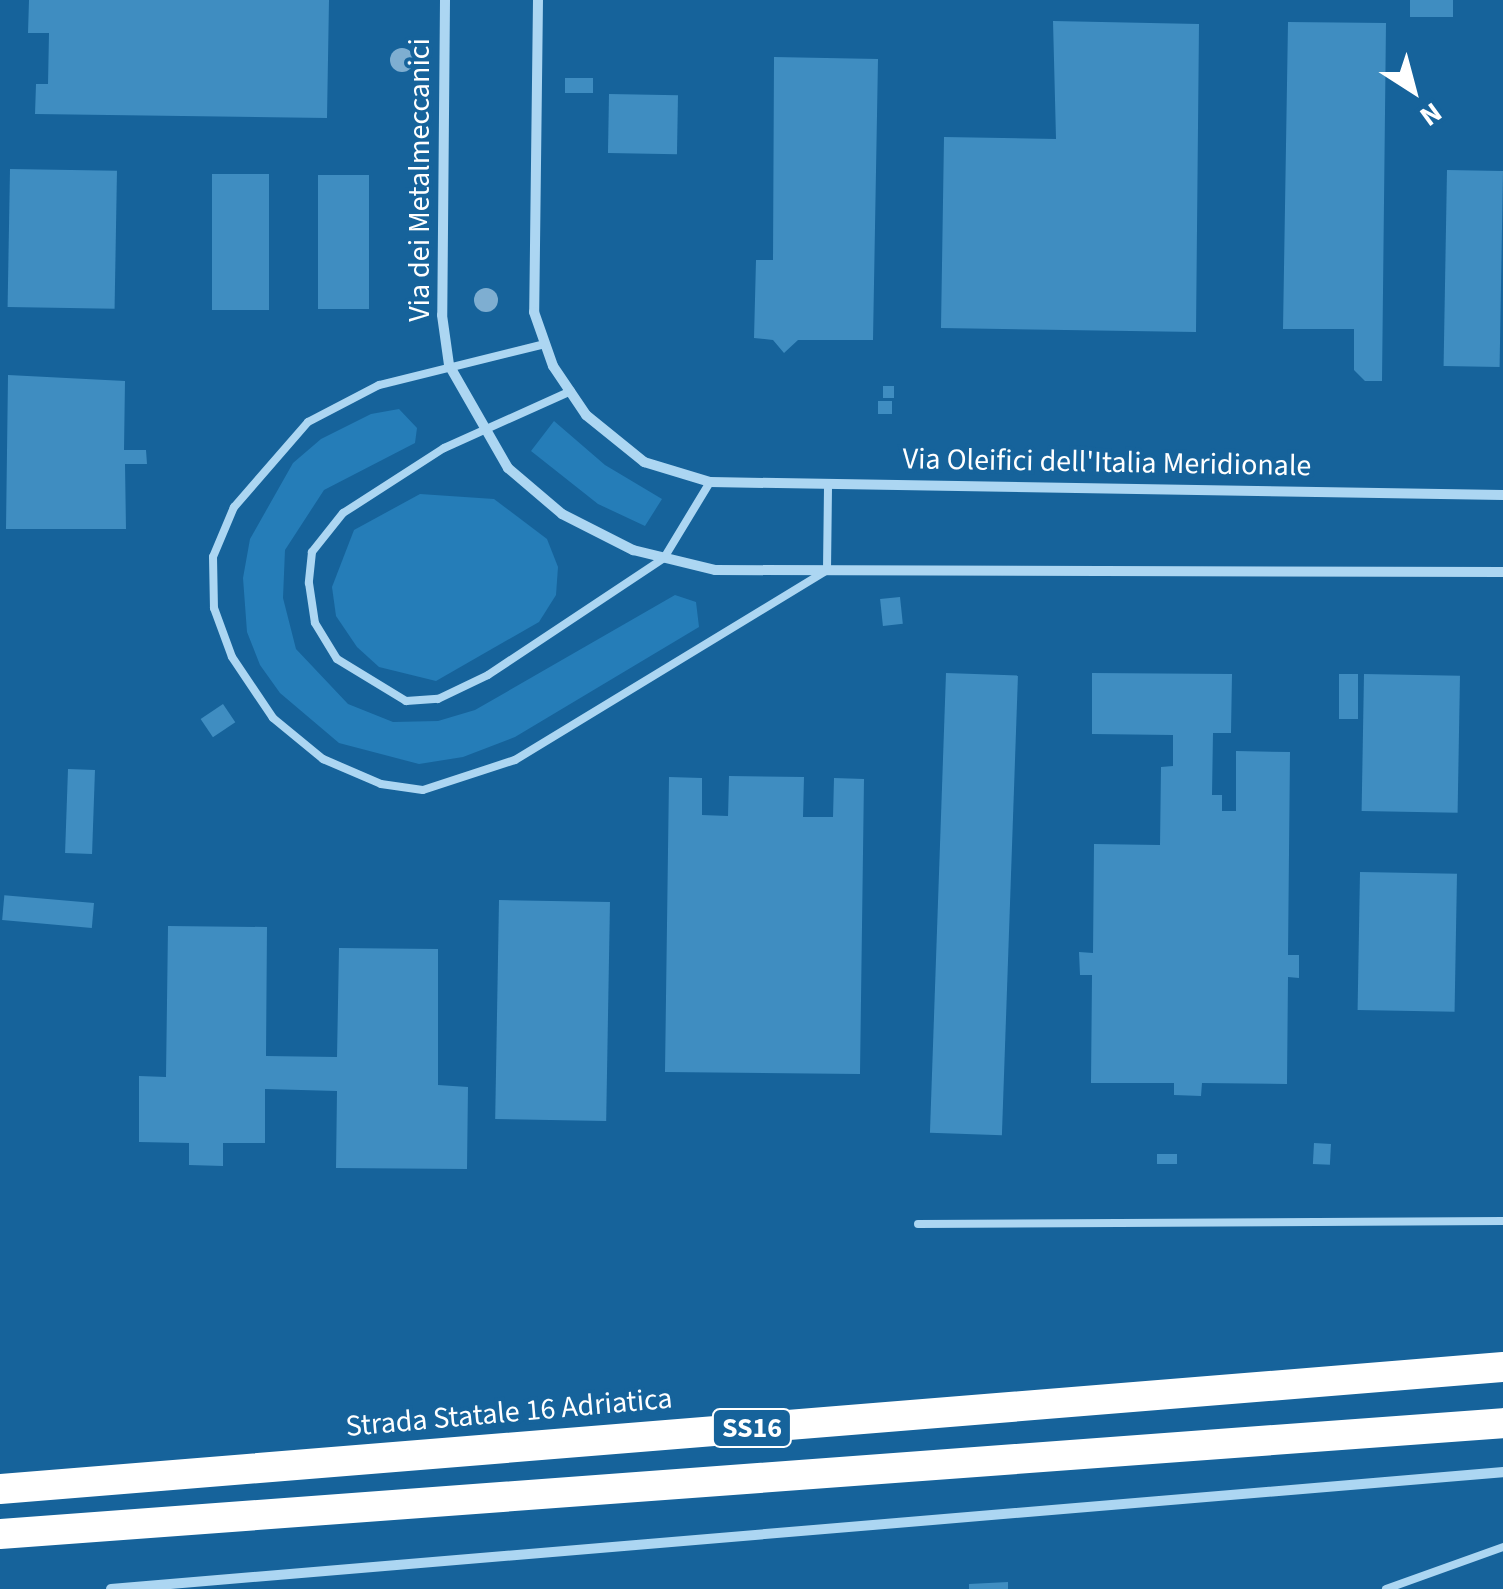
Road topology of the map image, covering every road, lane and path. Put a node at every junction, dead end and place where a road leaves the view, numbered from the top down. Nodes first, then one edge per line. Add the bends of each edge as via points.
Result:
1 (444, 0) edge
2 (538, 0) edge
3 (545, 344) junction
4 (449, 364) junction
5 (571, 391) junction
6 (485, 435) junction
7 (710, 482) junction
8 (828, 483) junction
9 (1503, 496) edge
10 (664, 558) junction
11 (827, 570) junction
12 (1503, 572) edge
13 (1503, 1221) edge
14 (918, 1224) dead end
15 (1503, 1368) edge
16 (1503, 1422) edge
17 (1503, 1472) edge
18 (0, 1489) edge
19 (0, 1534) edge
20 (1503, 1547) edge
21 (111, 1589) edge
22 (1386, 1589) edge

1 - 4 street, Via dei Metalmeccanici via 442,315
2 - 3 street via 534,312
3 - 4 lane
3 - 5 street
4 - 6 street, Via dei Metalmeccanici
4 - 11 lane via 379,385 308,422 234,507 213,558 214,608 232,657 273,718 323,759 381,784 423,790 470,778 514,760
5 - 6 lane
5 - 7 street via 586,415 644,462
6 - 10 street, Via dei Metalmeccanici via 508,468 562,514 632,550
6 - 10 lane via 444,448 388,480 343,513 312,552 316,623 337,659 372,685 406,701 438,700 488,675
7 - 8 street, Via Oleifici dell'Italia Meridionale
7 - 10 lane
8 - 9 street, Via Oleifici dell'Italia Meridionale
8 - 11 lane
10 - 11 street, Via dei Metalmeccanici via 715,570
11 - 12 street
13 - 14 lane
15 - 18 highway, Strada Statale 16 Adriatica / SS16
16 - 19 highway, SS16
17 - 21 street
20 - 22 lane

